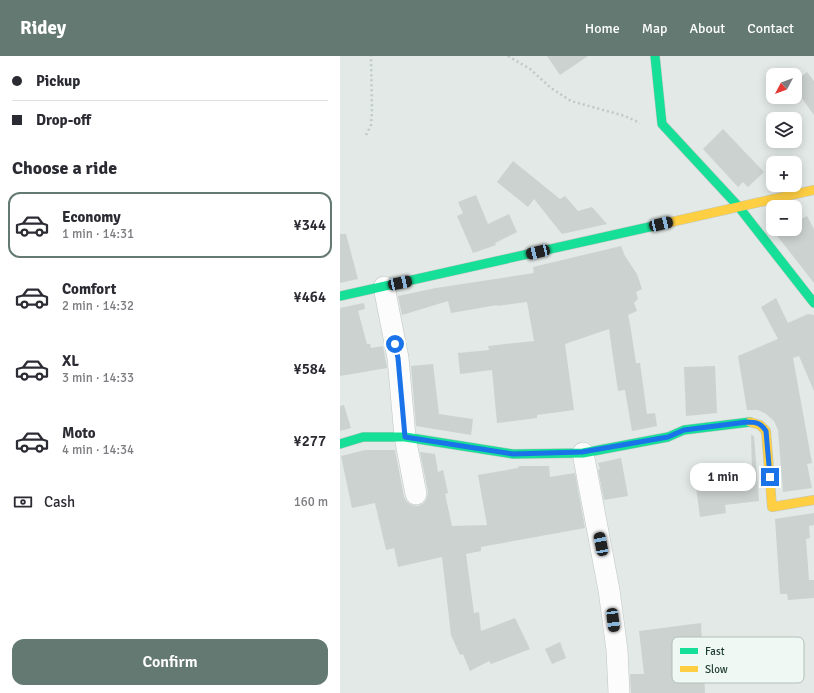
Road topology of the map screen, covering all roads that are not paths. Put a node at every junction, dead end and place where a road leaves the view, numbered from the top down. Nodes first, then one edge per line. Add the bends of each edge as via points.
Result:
1 (655, 56) edge
2 (814, 190) edge
3 (738, 206) junction
4 (384, 287) junction
5 (340, 296) edge
6 (813, 300) edge
7 (405, 437) junction
8 (340, 444) edge
9 (582, 452) junction
10 (416, 494) dead end
11 (814, 500) edge
12 (619, 693) edge

1 - 3 street via 662,124
2 - 3 street
3 - 4 street
3 - 6 street
4 - 5 street
4 - 7 street via 398,358
7 - 8 street via 363,437
7 - 9 street via 513,454
7 - 10 street
9 - 11 street via 668,437 684,430 757,422 766,431 772,507
9 - 12 street via 609,590 617,650

